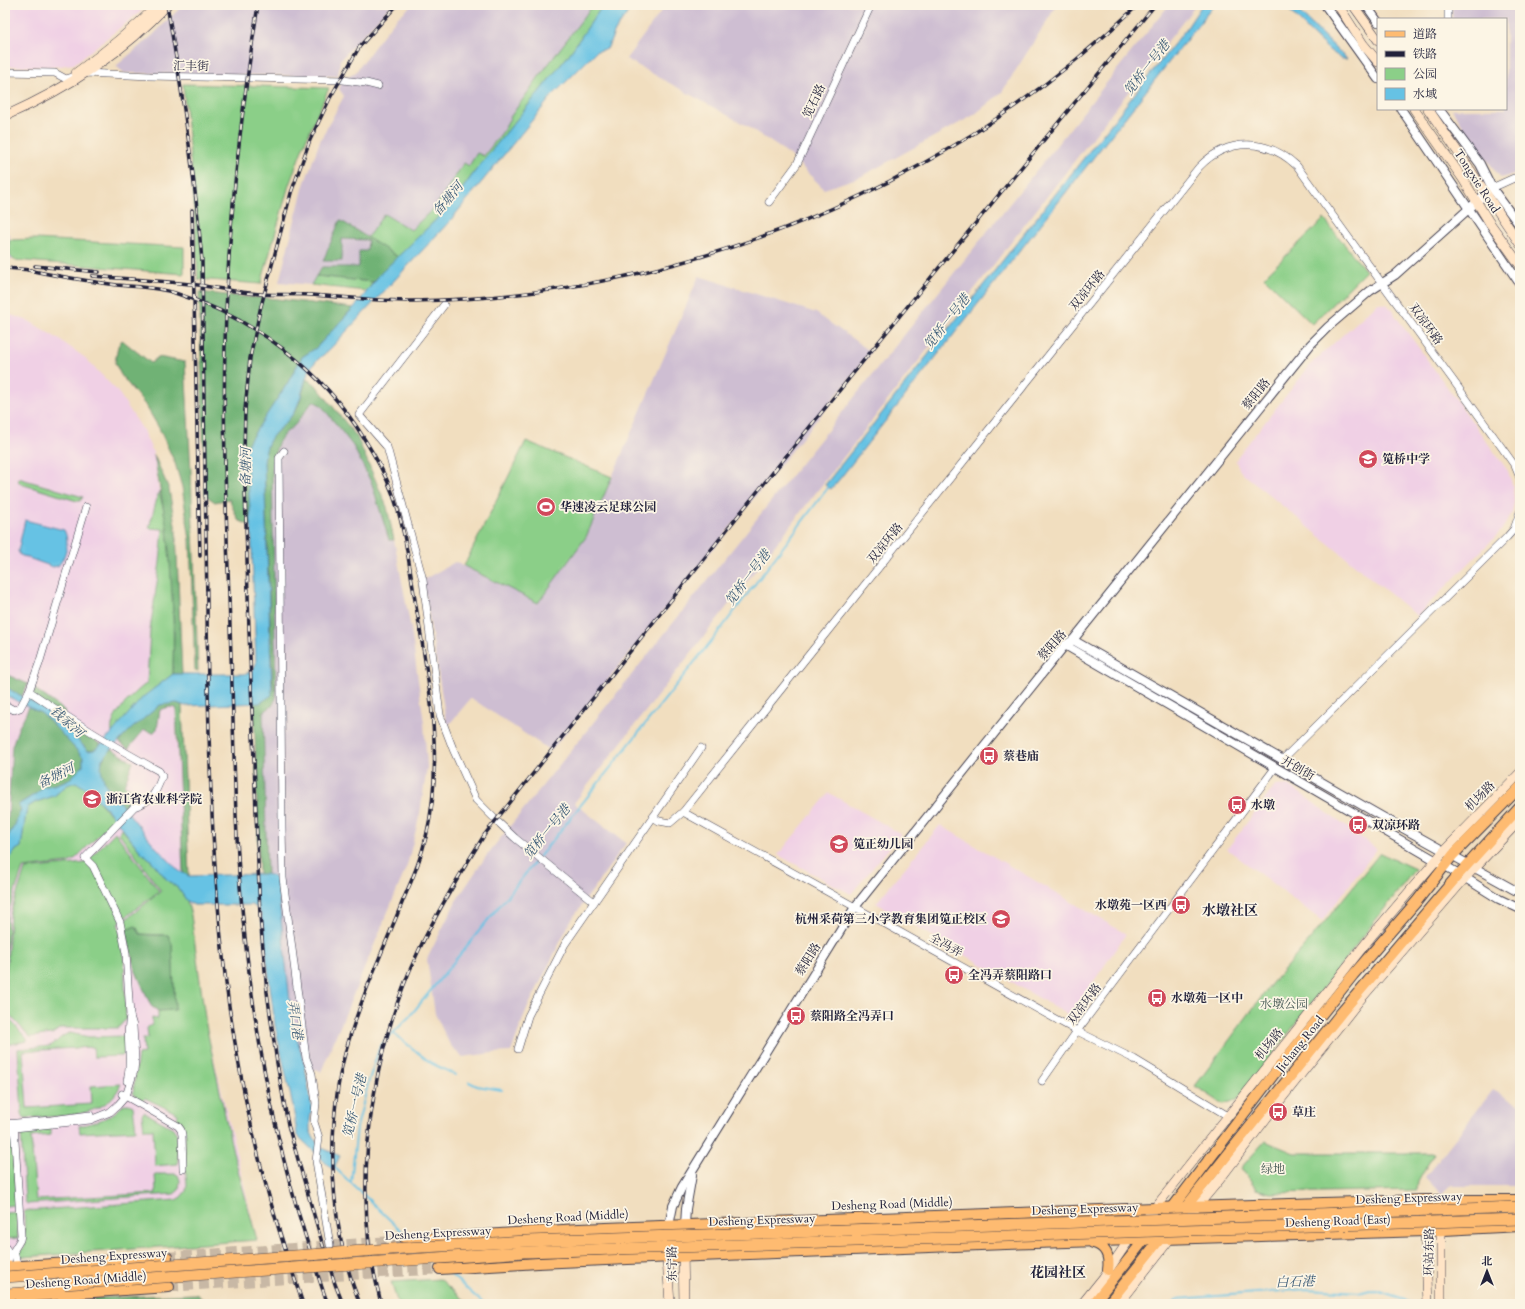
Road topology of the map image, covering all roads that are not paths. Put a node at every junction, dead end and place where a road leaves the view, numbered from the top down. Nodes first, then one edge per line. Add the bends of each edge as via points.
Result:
1 (158, 5) edge
2 (167, 5) edge
3 (871, 5) edge
4 (1325, 5) edge
5 (1338, 5) edge
6 (1353, 5) edge
7 (1366, 5) edge
8 (1448, 5) edge
9 (1448, 18) edge
10 (1377, 21) edge
11 (1377, 39) edge
12 (1363, 44) junction
13 (1377, 61) edge
14 (1372, 71) junction
15 (5, 72) edge
16 (85, 73) junction
17 (1377, 77) edge
18 (66, 79) junction
19 (378, 86) dead end
20 (5, 110) edge
21 (1402, 110) edge
22 (1415, 110) edge
23 (1429, 110) edge
24 (1440, 110) edge
25 (5, 116) edge
26 (1520, 180) edge
27 (1489, 191) junction
28 (769, 202) dead end
29 (1477, 202) junction
30 (1469, 210) junction
31 (1520, 226) edge
32 (1520, 244) edge
33 (1520, 265) edge
34 (1382, 283) junction
35 (1520, 284) edge
36 (444, 306) dead end
37 (284, 451) dead end
38 (1520, 478) edge
39 (86, 507) dead end
40 (1520, 512) edge
41 (1073, 640) junction
42 (1065, 645) junction
43 (29, 691) junction
44 (5, 704) edge
45 (701, 748) dead end
46 (1283, 759) junction
47 (1275, 768) junction
48 (1520, 773) edge
49 (1520, 786) edge
50 (1520, 807) edge
51 (683, 812) junction
52 (493, 817) dead end
53 (653, 817) junction
54 (1520, 820) edge
55 (499, 823) dead end
56 (1448, 853) junction
57 (1440, 864) junction
58 (1471, 866) junction
59 (1462, 876) junction
60 (1520, 893) edge
61 (594, 902) junction
62 (855, 907) junction
63 (1520, 909) edge
64 (1077, 1031) junction
65 (518, 1048) dead end
66 (1042, 1081) dead end
67 (124, 1095) junction
68 (1228, 1116) junction
69 (5, 1124) edge
70 (14, 1126) junction
71 (5, 1129) edge
72 (183, 1169) dead end
73 (692, 1170) junction
74 (1520, 1199) edge
75 (1424, 1200) junction
76 (1441, 1200) junction
77 (1187, 1206) junction
78 (1198, 1206) junction
79 (1173, 1207) junction
80 (1520, 1207) edge
81 (1155, 1208) junction
82 (1519, 1224) edge
83 (669, 1225) junction
84 (685, 1225) junction
85 (1442, 1230) junction
86 (1425, 1231) junction
87 (411, 1239) tunnel mouth
88 (1128, 1240) junction
89 (1144, 1240) junction
90 (1164, 1240) junction
91 (1089, 1242) junction
92 (330, 1245) dead end
93 (16, 1246) junction
94 (5, 1247) edge
95 (167, 1257) tunnel mouth
96 (683, 1257) junction
97 (667, 1258) junction
98 (20, 1266) junction
99 (5, 1267) edge
100 (445, 1269) tunnel mouth
101 (1108, 1270) junction
102 (5, 1277) edge
103 (64, 1284) junction
104 (5, 1288) edge
105 (170, 1288) tunnel mouth
106 (5, 1294) edge
107 (5, 1298) edge
108 (1441, 1300) edge
109 (26, 1301) edge
110 (670, 1304) edge
111 (684, 1304) edge
112 (1082, 1304) edge
113 (1093, 1304) edge
114 (1108, 1304) edge
115 (1119, 1304) edge
116 (1428, 1304) edge

1 - 18 main road via 106,51
2 - 16 main road via 132,40
3 - 28 street, 笕石路 via 796,164
4 - 14 street
5 - 12 main road
6 - 11 main road
7 - 10 street
8 - 9 street
12 - 13 main road
12 - 14 street
14 - 17 street
15 - 18 street via 55,73
16 - 18 street, 汇丰街
16 - 19 street, 汇丰街 via 342,80
16 - 25 main road via 28,106
18 - 20 main road
21 - 30 street
22 - 29 main road, Tongxie Road
23 - 27 main road, Tongxie Road via 1467,165
24 - 27 street via 1480,164
26 - 27 street via 1514,178
27 - 29 street, 蔡阳路
27 - 31 street
27 - 32 main road, Tongxie Road
29 - 30 street, 蔡阳路
29 - 33 main road, Tongxie Road
30 - 34 street, 蔡阳路 via 1395,275
30 - 35 street
34 - 38 street, 双凉环路 via 1515,466
34 - 41 street, 蔡阳路 via 1311,344
34 - 51 street, 双凉环路 via 1290,159 1273,150 1252,145 1232,146 1212,156 1194,174
36 - 52 street via 359,415 387,447 423,580 440,715 476,800
37 - 92 street via 279,458 283,878 306,1058 312,1074 315,1095 314,1122 318,1138 316,1161
39 - 43 street
40 - 46 street via 1514,529 1507,537
41 - 42 street, 蔡阳路
41 - 46 street, 开创街
42 - 47 street, 开创街
42 - 62 street, 蔡阳路
43 - 44 street via 20,708 14,710
43 - 67 street via 119,750 159,771 162,776 156,793 134,808 85,858 93,866 120,922 126,953 135,1060 134,1071
45 - 53 street
46 - 56 street, 开创街
47 - 57 street, 开创街
47 - 64 street, 双凉环路
48 - 56 main road, 机场路
49 - 56 main road, 机场路
50 - 58 main road, Jichang Road
51 - 53 street via 670,823
51 - 62 street, 全冯弄
53 - 61 street
54 - 58 main road
55 - 61 street
56 - 57 main road, 机场路
56 - 58 street, 开创街
57 - 59 street, 开创街
57 - 68 main road, 机场路 via 1374,933
57 - 79 main road, 机场路 via 1417,901 1280,1066
58 - 59 main road, Jichang Road
58 - 60 street, 开创街
59 - 63 street, 开创街
59 - 77 main road, Jichang Road via 1341,1013
59 - 78 main road via 1359,1001
61 - 65 street via 564,944 528,1016
62 - 64 street, 全冯弄
62 - 73 street, 蔡阳路
64 - 66 street, 双凉环路
64 - 68 street, 全冯弄 via 1134,1059
67 - 70 street via 110,1112 90,1120
67 - 72 street via 178,1126 182,1135
68 - 81 main road, 机场路
69 - 70 street
70 - 71 street
70 - 93 street via 21,1235
73 - 83 street, 蔡阳路 via 673,1206
73 - 84 street
74 - 76 main road, Desheng Road (East)
75 - 76 main road, Desheng Road (East)
75 - 78 main road, Desheng Road (East)
75 - 86 main road, 环站东路
76 - 85 main road, 环站东路
77 - 78 main road, Desheng Road (East)
77 - 79 main road, Desheng Road (Middle)
77 - 90 main road, Jichang Road
78 - 90 main road
79 - 81 main road, Desheng Road (Middle)
79 - 89 main road, 机场路
80 - 102 highway, Desheng Expressway, bridge via 527,1241
81 - 84 main road, Desheng Road (Middle)
81 - 88 main road, 机场路
82 - 85 main road, Desheng Road (East)
82 - 103 highway, Desheng Expressway, bridge via 524,1252
83 - 84 main road, Desheng Road (Middle)
83 - 87 main road, Desheng Road (Middle)
83 - 97 street, 蔡阳路
84 - 96 main road, 东宁路
85 - 86 main road, Desheng Road (East)
85 - 108 main road, 环站东路
86 - 90 main road, Desheng Road (East)
86 - 116 main road, 环站东路
88 - 89 main road
88 - 91 main road
88 - 101 main road, 机场路
89 - 90 main road
89 - 113 main road, 机场路
90 - 114 main road, Jichang Road
90 - 115 main road
91 - 96 main road
91 - 101 main road via 1104,1248 1108,1255
93 - 94 street
93 - 98 street via 15,1256 17,1265
94 - 99 street via 9,1257
95 - 98 main road, Desheng Road (Middle)
96 - 97 main road
96 - 111 main road, 东宁路
97 - 100 main road
97 - 110 main road, 东宁路
98 - 99 main road, Desheng Road (Middle)
101 - 112 main road, 机场路
103 - 104 highway, Desheng Expressway
103 - 106 highway via 23,1293
105 - 109 main road, Desheng Road (Middle)
107 - 109 main road, Desheng Road (Middle)

